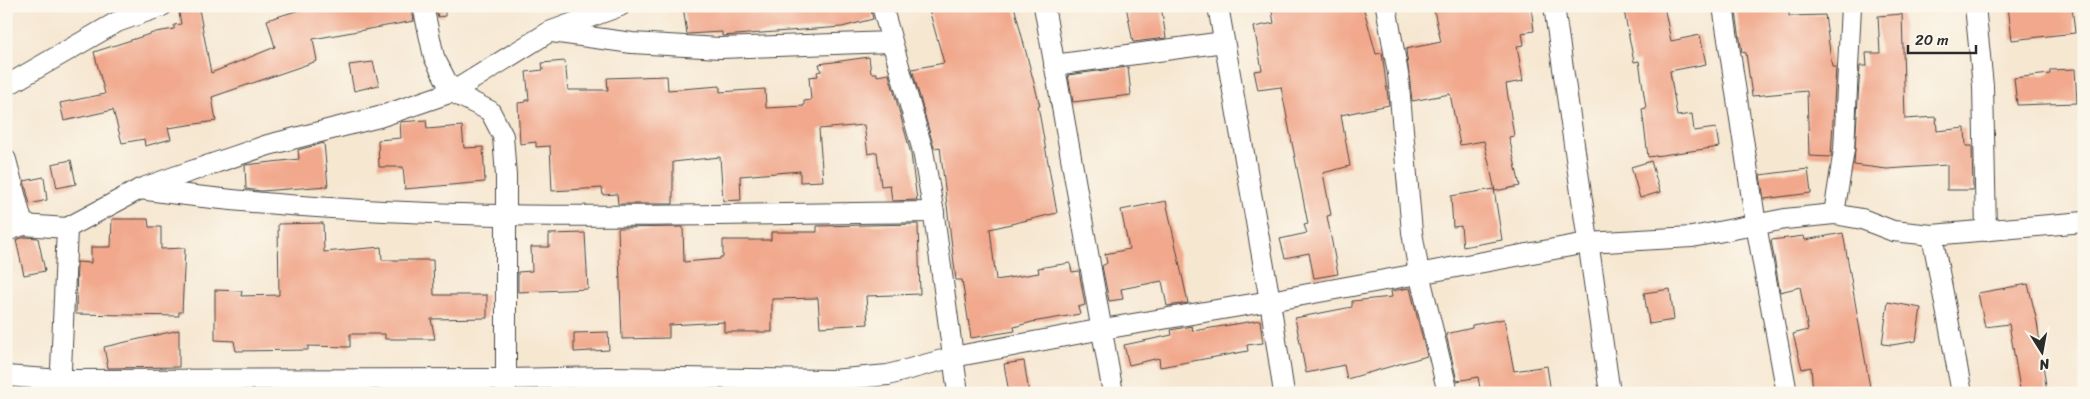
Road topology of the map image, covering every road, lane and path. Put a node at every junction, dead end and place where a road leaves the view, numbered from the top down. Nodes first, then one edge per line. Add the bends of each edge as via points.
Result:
1 (162, 6) edge
2 (423, 6) edge
3 (620, 6) edge
4 (882, 6) edge
5 (1044, 6) edge
6 (1218, 6) edge
7 (1386, 6) edge
8 (1554, 6) edge
9 (1562, 6) edge
10 (1723, 6) edge
11 (1851, 6) edge
12 (1975, 6) edge
13 (548, 32) junction
14 (891, 42) junction
15 (1224, 42) junction
16 (1054, 65) junction
17 (6, 86) edge
18 (452, 92) junction
19 (6, 160) edge
20 (140, 190) junction
21 (934, 212) junction
22 (1834, 214) junction
23 (506, 216) junction
24 (2084, 222) edge
25 (1756, 225) junction
26 (15, 228) edge
27 (67, 228) junction
28 (1986, 231) junction
29 (1932, 235) junction
30 (1587, 243) junction
31 (1419, 273) junction
32 (1270, 301) junction
33 (1103, 329) junction
34 (953, 357) junction
35 (6, 376) edge
36 (60, 386) edge
37 (506, 386) edge
38 (958, 393) edge
39 (1113, 393) edge
40 (1284, 393) edge
41 (1448, 393) edge
42 (1606, 393) edge
43 (1610, 393) edge
44 (1787, 393) edge
45 (1962, 393) edge

1 - 17 street via 117,22
2 - 18 street via 434,57
3 - 13 street
4 - 14 street
5 - 16 street
6 - 15 street
7 - 31 street via 1398,74 1412,232
8 - 30 street
9 - 42 street
10 - 25 street
11 - 22 street via 1844,150
12 - 28 street via 1983,86
13 - 14 street via 632,43 720,48
13 - 18 street
14 - 21 street via 923,151
15 - 16 street
15 - 32 street
16 - 33 street
18 - 20 street via 378,117 268,145
18 - 23 street via 490,111 503,136
19 - 26 street
20 - 23 street via 226,201
20 - 27 street
21 - 23 street
21 - 34 street
22 - 25 street
22 - 29 street via 1862,219 1894,231
23 - 37 street
24 - 28 street
25 - 30 street via 1692,237
25 - 44 street
26 - 27 street
27 - 36 street
28 - 29 street
29 - 45 street
30 - 31 street
30 - 43 street
31 - 32 street
31 - 41 street
32 - 33 street
32 - 40 street
33 - 34 street
33 - 39 street
34 - 37 street via 888,375 832,380 607,377
34 - 38 street
35 - 36 street
36 - 37 street

